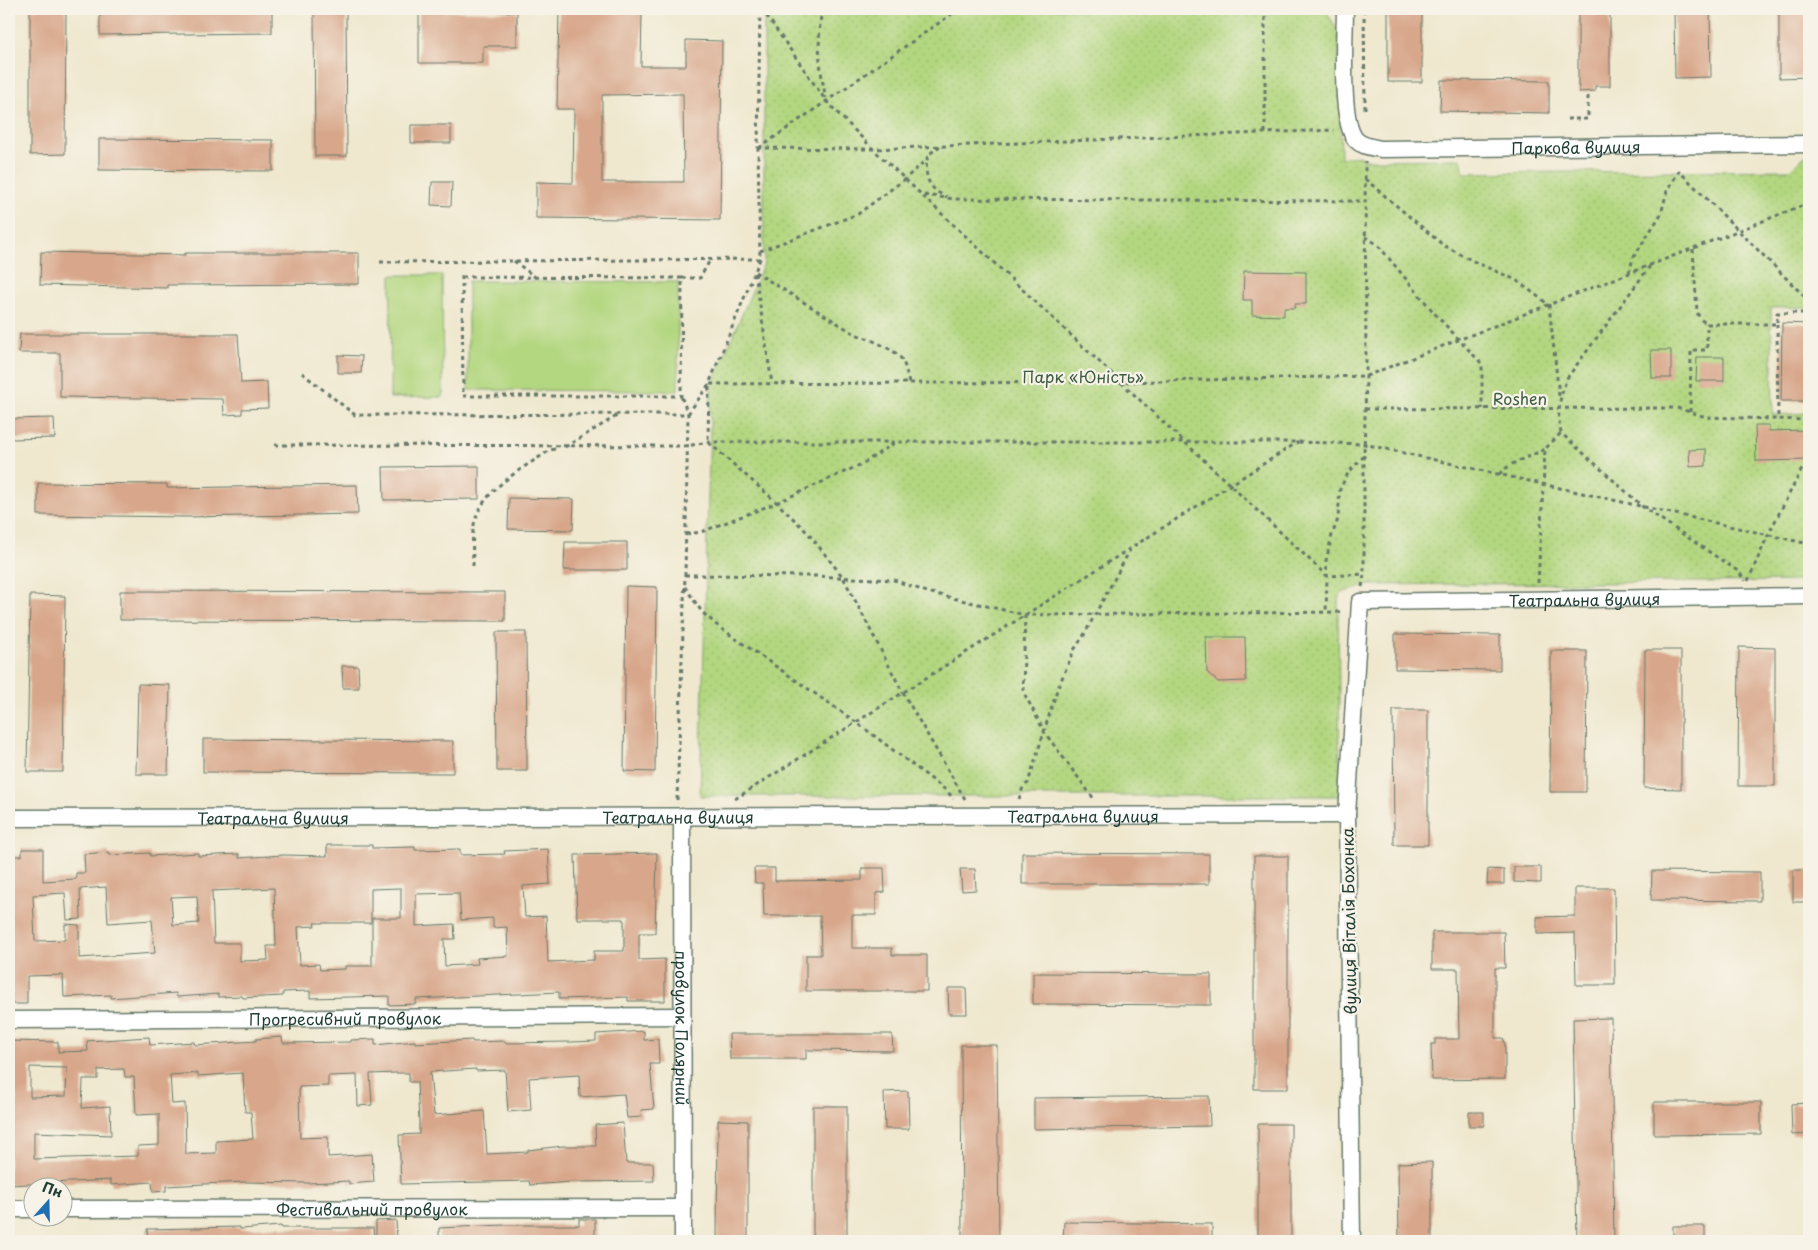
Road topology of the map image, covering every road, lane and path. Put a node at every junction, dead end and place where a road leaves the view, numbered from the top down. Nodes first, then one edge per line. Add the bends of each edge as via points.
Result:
1 (761, 9) edge
2 (822, 9) edge
3 (959, 9) edge
4 (1265, 9) edge
5 (1345, 9) edge
6 (1364, 9) edge
7 (1588, 96) dead end
8 (826, 101) junction
9 (1365, 117) dead end
10 (1567, 119) dead end
11 (1350, 130) junction
12 (1265, 133) junction
13 (1809, 144) edge
14 (940, 145) junction
15 (1365, 146) junction
16 (758, 148) junction
17 (872, 149) junction
18 (928, 158) junction
19 (905, 179) junction
20 (1365, 179) junction
21 (922, 195) junction
22 (954, 199) junction
23 (1365, 201) junction
24 (1809, 204) edge
25 (1740, 230) junction
26 (1365, 237) junction
27 (1694, 249) junction
28 (760, 251) junction
29 (760, 259) junction
30 (710, 260) junction
31 (514, 261) junction
32 (380, 262) dead end
33 (1651, 265) junction
34 (755, 272) junction
35 (1629, 274) junction
36 (536, 277) junction
37 (682, 278) junction
38 (1809, 301) edge
39 (1550, 305) junction
40 (1809, 312) edge
41 (1707, 324) junction
42 (1777, 324) junction
43 (1459, 340) junction
44 (302, 373) dead end
45 (1366, 376) junction
46 (1121, 382) junction
47 (909, 383) junction
48 (709, 384) junction
49 (772, 384) junction
50 (682, 396) junction
51 (1560, 399) junction
52 (1365, 409) junction
53 (1482, 409) junction
54 (1559, 409) junction
55 (1690, 412) junction
56 (620, 414) junction
57 (688, 414) junction
58 (1778, 419) junction
59 (1809, 420) edge
60 (1561, 432) junction
61 (708, 442) junction
62 (896, 442) junction
63 (1185, 442) junction
64 (1298, 442) junction
65 (1364, 444) junction
66 (275, 445) dead end
67 (687, 446) junction
68 (565, 447) junction
69 (1545, 449) junction
70 (1364, 456) junction
71 (1803, 467) dead end
72 (1499, 474) junction
73 (1544, 484) junction
74 (1232, 485) junction
75 (776, 503) junction
76 (1643, 507) junction
77 (686, 534) junction
78 (1768, 535) junction
79 (1809, 544) edge
80 (1130, 549) junction
81 (473, 566) dead end
82 (1364, 574) junction
83 (685, 575) junction
84 (1327, 576) junction
85 (843, 577) junction
86 (1736, 584) dead end
87 (1746, 584) junction
88 (684, 586) junction
89 (1537, 586) dead end
90 (1369, 588) dead end
91 (1809, 596) edge
92 (1342, 606) dead end
93 (1360, 607) junction
94 (1326, 612) junction
95 (1342, 612) junction
96 (1025, 615) junction
97 (1094, 615) junction
98 (903, 693) junction
99 (856, 722) junction
100 (1045, 733) junction
101 (954, 799) dead end
102 (965, 799) dead end
103 (1019, 799) dead end
104 (1094, 799) dead end
105 (679, 808) junction
106 (1347, 815) junction
107 (720, 816) junction
108 (9, 818) edge
109 (682, 1016) junction
110 (9, 1020) edge
111 (682, 1208) junction
112 (9, 1209) edge
113 (22, 1209) edge
114 (72, 1209) edge
115 (683, 1241) edge
116 (1352, 1241) edge

1 - 8 path
1 - 16 path
2 - 8 path via 820,73
3 - 8 path
4 - 12 path
5 - 11 street via 1345,103
6 - 9 path
7 - 10 path via 1588,119
8 - 16 path
8 - 17 path
11 - 12 path
11 - 15 street
12 - 14 path
13 - 15 street, Паркова вулиця via 1381,149
14 - 17 path
14 - 18 path
15 - 20 path
16 - 17 path
16 - 28 path
17 - 19 path
18 - 19 path
18 - 22 path via 925,174 932,187
19 - 21 path
19 - 28 path via 858,214
20 - 23 path
20 - 39 path via 1443,245 1516,280
21 - 22 path
21 - 46 path
22 - 23 path
23 - 26 path
24 - 25 path
25 - 27 path
25 - 35 path via 1679,171 1667,190 1661,214 1633,258
25 - 38 path
26 - 43 path via 1377,244
26 - 45 path
27 - 33 path
27 - 41 path via 1697,312
28 - 29 path
29 - 30 path
29 - 34 path
30 - 31 path
30 - 37 path via 700,278
31 - 32 path
31 - 36 path
33 - 35 path
33 - 51 path via 1572,370
34 - 47 path via 855,334 886,347 902,359
34 - 48 path
34 - 49 path
35 - 39 path
36 - 37 path
36 - 50 path via 462,277 463,396
37 - 50 path
39 - 43 path
39 - 51 path
40 - 42 path via 1777,313
41 - 42 path
41 - 55 path via 1707,350 1691,350
42 - 58 path
43 - 45 path
43 - 53 path via 1482,364
44 - 56 path via 355,415
45 - 46 path
45 - 52 path
46 - 47 path
46 - 63 path
47 - 49 path
48 - 49 path
48 - 57 path
48 - 61 path
50 - 57 path
51 - 54 path
52 - 53 path
52 - 65 path
53 - 54 path
54 - 55 path via 1677,408
54 - 60 path
55 - 58 path via 1706,417
56 - 57 path
56 - 68 path
57 - 67 path
58 - 59 path
60 - 69 path
60 - 76 path
61 - 62 path
61 - 67 path
61 - 75 path
62 - 63 path
62 - 75 path via 862,464
63 - 64 path
63 - 74 path
64 - 65 path
64 - 74 path
65 - 70 path
65 - 72 path
66 - 68 path
67 - 68 path
67 - 77 path
68 - 81 path via 550,450 492,491 473,530
69 - 72 path via 1510,465
69 - 73 path
70 - 82 path
70 - 84 path via 1348,473 1340,489 1338,518 1326,561
71 - 78 path
72 - 73 path
73 - 76 path
73 - 89 path
74 - 80 path
74 - 84 path
75 - 77 path via 701,532
75 - 85 path via 808,534
76 - 78 path
76 - 87 path via 1739,572
77 - 83 path
78 - 79 path
78 - 87 path
80 - 96 path
80 - 97 path
82 - 84 path
82 - 90 path via 1362,590
83 - 85 path
83 - 88 path
84 - 94 path
85 - 96 path via 894,580 927,592
85 - 98 path
86 - 87 path
88 - 99 path via 702,612 719,627
88 - 105 path
91 - 93 street, Театральна вулиця
92 - 95 path
93 - 95 path
93 - 106 street, вулиця Віталія Бохонка
94 - 95 path
94 - 97 path
96 - 97 path
96 - 98 path
96 - 100 path via 1023,691
97 - 100 path via 1057,690
98 - 99 path
98 - 102 path
99 - 101 path
99 - 107 path via 732,801
100 - 103 path via 1028,783
100 - 104 path
105 - 107 street, Театральна вулиця
105 - 108 street, Театральна вулиця
105 - 109 street, провулок Полярний
106 - 107 street, Театральна вулиця
106 - 116 street, вулиця Віталія Бохонка
109 - 110 street, Прогресивний провулок
109 - 111 street, провулок Полярний
111 - 114 street, Фестивальний провулок
111 - 115 street, провулок Полярний
112 - 113 street

